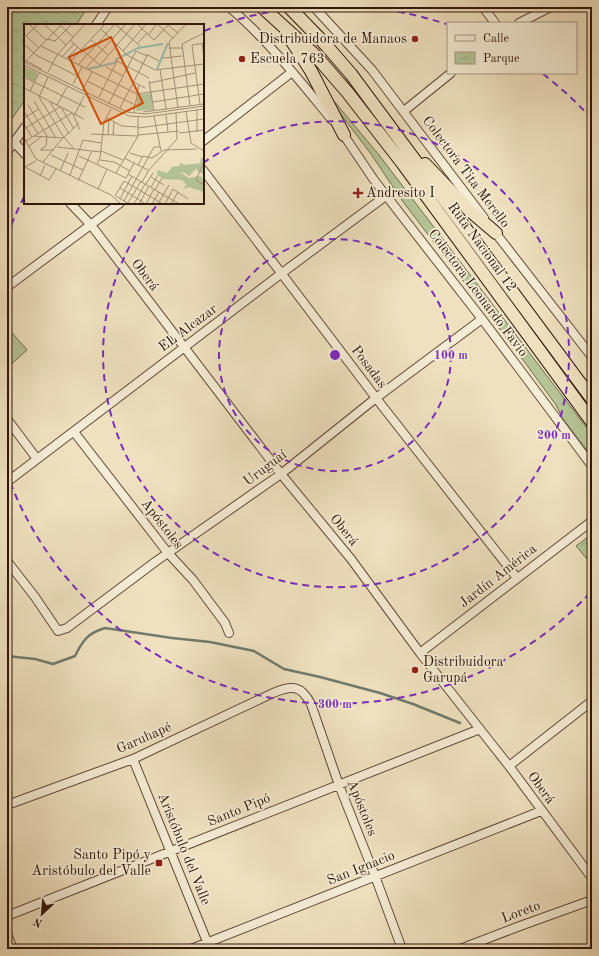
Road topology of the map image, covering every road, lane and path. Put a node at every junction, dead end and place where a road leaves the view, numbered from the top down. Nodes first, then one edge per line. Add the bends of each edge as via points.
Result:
1 (108, 7) edge
2 (229, 7) edge
3 (262, 7) edge
4 (289, 7) edge
5 (483, 7) edge
6 (551, 7) edge
7 (320, 9) edge
8 (276, 19) junction
9 (494, 22) edge
10 (521, 22) edge
11 (97, 24) edge
12 (292, 72) junction
13 (450, 74) edge
14 (404, 111) junction
15 (386, 122) junction
16 (24, 127) edge
17 (344, 135) junction
18 (204, 140) edge
19 (11, 141) edge
20 (7, 152) edge
21 (24, 153) edge
22 (204, 171) edge
23 (387, 196) junction
24 (71, 204) edge
25 (119, 204) edge
26 (90, 225) junction
27 (496, 233) junction
28 (282, 273) junction
29 (7, 287) edge
30 (482, 319) junction
31 (184, 348) junction
32 (592, 357) edge
33 (376, 398) junction
34 (592, 399) edge
35 (7, 419) edge
36 (592, 422) edge
37 (74, 432) junction
38 (37, 459) junction
39 (592, 466) edge
40 (280, 474) junction
41 (7, 482) edge
42 (592, 521) edge
43 (168, 553) junction
44 (7, 561) edge
45 (517, 578) junction
46 (229, 633) dead end
47 (420, 653) junction
48 (288, 687) joint
49 (592, 701) edge
50 (480, 729) junction
51 (133, 758) junction
52 (509, 766) junction
53 (338, 785) junction
54 (7, 805) edge
55 (541, 810) junction
56 (171, 851) junction
57 (375, 876) junction
58 (592, 878) edge
59 (592, 900) edge
60 (7, 916) edge
61 (7, 934) edge
62 (209, 946) edge
63 (13, 949) edge
64 (191, 949) edge
65 (402, 949) edge
66 (460, 949) edge

1 - 11 street
2 - 12 street
3 - 8 highway, Ruta Nacional 12
4 - 15 highway, Ruta Nacional 12 via 351,74
5 - 9 street
6 - 10 street
7 - 14 street, Colectora Tita Merello
8 - 17 highway via 311,71
8 - 36 highway, Ruta Nacional 12 via 316,56 348,93
12 - 17 street, Colectora Leonardo Favio
12 - 18 street
13 - 14 street
14 - 27 street, Colectora Tita Merello
15 - 27 highway via 468,210
15 - 34 highway, Ruta Nacional 12
16 - 19 street
17 - 23 street, Colectora Leonardo Favio
19 - 20 street
19 - 21 street
22 - 28 street, Posadas
23 - 28 street, EL Alcazar
23 - 30 street, Colectora Leonardo Favio
24 - 26 street, Oberá
25 - 26 street
26 - 29 street
26 - 31 street, Oberá
27 - 32 street, Colectora Tita Merello
28 - 31 street, EL Alcazar
28 - 33 street, Posadas
30 - 33 street, Uruguaí
30 - 39 street, Colectora Leonardo Favio
31 - 37 street, EL Alcazar
31 - 40 street, Oberá
33 - 40 street, Uruguaí
33 - 45 street, Posadas
35 - 38 street
37 - 38 street, EL Alcazar
37 - 43 street, Apóstoles
38 - 41 street, EL Alcazar
40 - 43 street, Uruguaí
40 - 47 street, Oberá via 351,559
42 - 45 street, Jardín América
43 - 44 street, Uruguaí via 67,628 58,631
43 - 46 street, Apóstoles via 193,580 225,623
45 - 47 street, Jardín América
47 - 50 street, Oberá
48 - 51 street, Garuhapé
48 - 53 street, Apóstoles via 299,689 306,694
49 - 52 street
50 - 52 street, Oberá
50 - 53 street, Santo Pipó
51 - 54 street, Garuhapé
51 - 56 street, Aristóbulo del Valle
52 - 55 street, Oberá
53 - 56 street, Santo Pipó
53 - 57 street, Apóstoles
55 - 57 street, San Ignacio
55 - 58 street, Oberá
56 - 60 street, Santo Pipó
56 - 62 street, Aristóbulo del Valle
57 - 62 street, San Ignacio
57 - 65 street, Apóstoles
59 - 66 street, Loreto
61 - 63 street
62 - 64 street, San Ignacio

